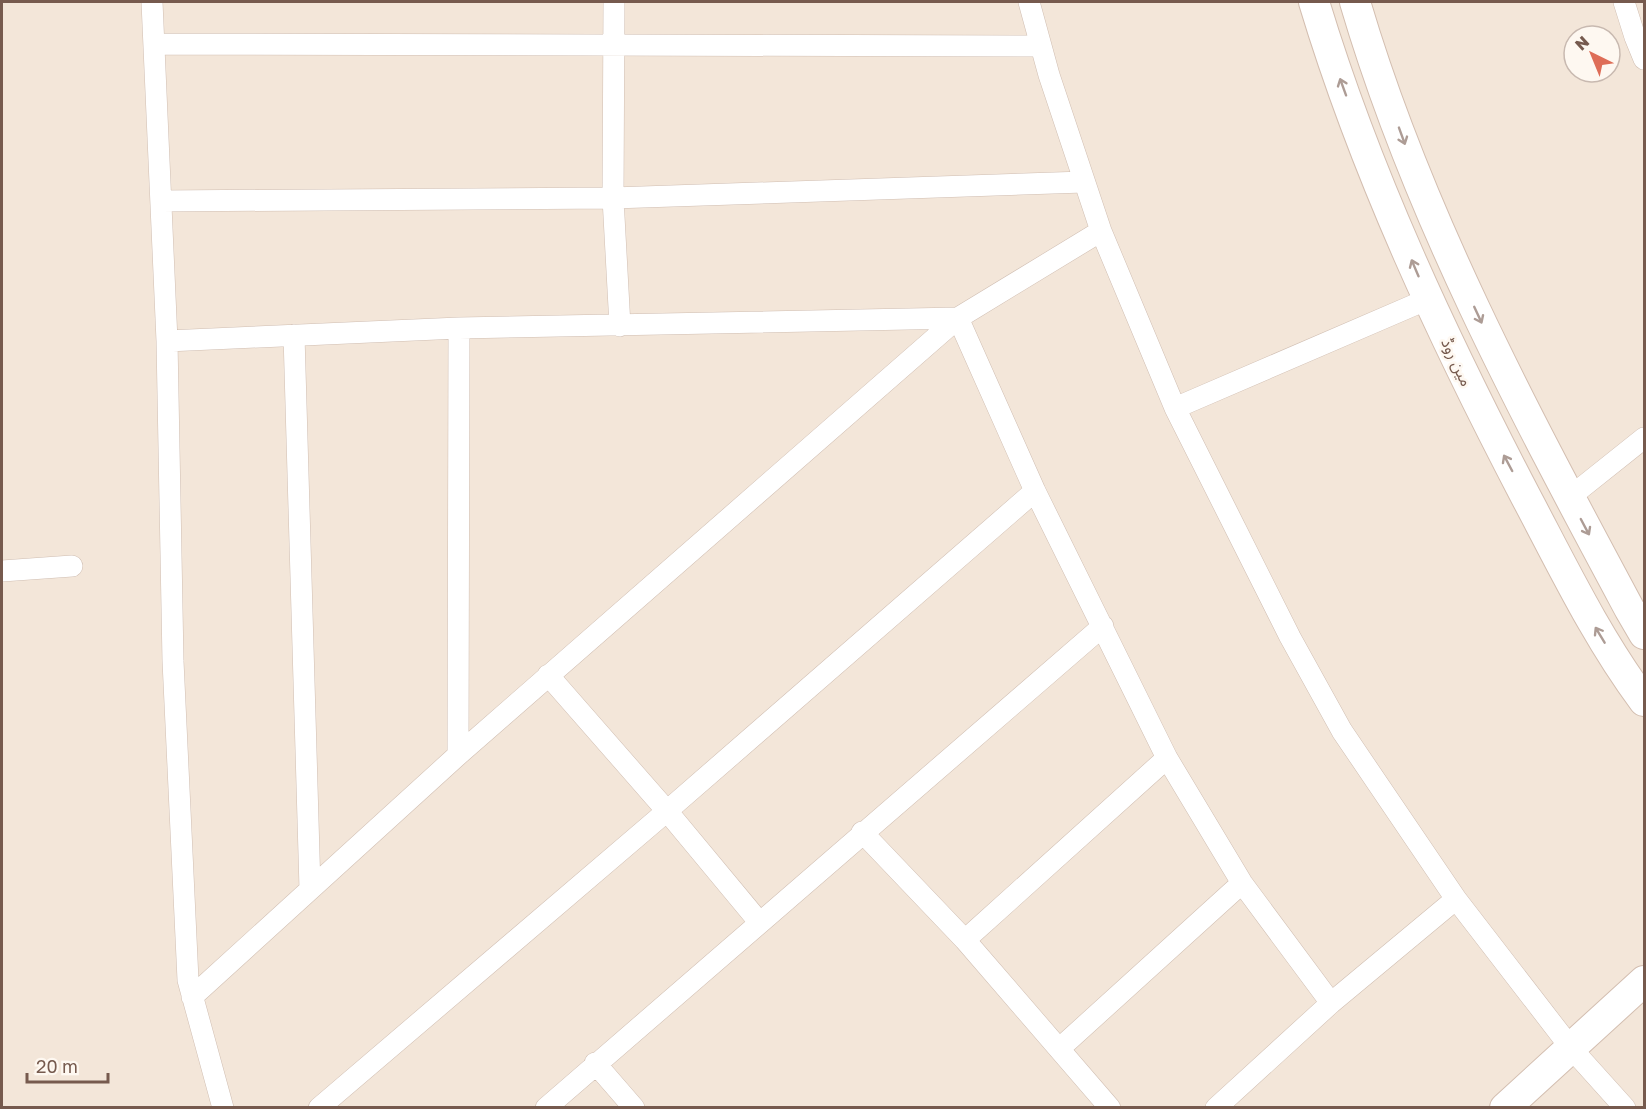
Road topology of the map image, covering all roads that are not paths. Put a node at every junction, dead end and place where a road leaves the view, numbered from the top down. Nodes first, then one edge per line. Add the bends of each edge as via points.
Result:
1 (152, 2) edge
2 (614, 2) edge
3 (1029, 2) edge
4 (1314, 2) edge
5 (1355, 2) edge
6 (1624, 2) edge
7 (154, 44) junction
8 (613, 46) junction
9 (1041, 46) junction
10 (1644, 59) edge
11 (1084, 182) junction
12 (613, 198) junction
13 (161, 201) junction
14 (1101, 231) junction
15 (1428, 299) junction
16 (958, 318) junction
17 (620, 326) junction
18 (459, 328) junction
19 (294, 335) junction
20 (167, 341) junction
21 (1175, 408) junction
22 (1644, 438) edge
23 (1035, 491) junction
24 (1570, 497) junction
25 (72, 566) dead end
26 (2, 571) edge
27 (1103, 626) junction
28 (1644, 633) edge
29 (1635, 670) edge
30 (548, 675) junction
31 (1644, 701) edge
32 (458, 755) junction
33 (1167, 758) junction
34 (667, 811) junction
35 (862, 832) junction
36 (1242, 884) junction
37 (310, 889) junction
38 (1456, 900) junction
39 (760, 923) junction
40 (965, 940) junction
41 (1644, 981) edge
42 (192, 997) junction
43 (1331, 1003) junction
44 (1571, 1048) junction
45 (1059, 1049) junction
46 (595, 1063) junction
47 (223, 1107) edge
48 (319, 1107) edge
49 (546, 1107) edge
50 (634, 1107) edge
51 (1110, 1107) edge
52 (1216, 1107) edge
53 (1505, 1107) edge
54 (1625, 1107) edge

1 - 7 street
2 - 8 street
3 - 9 street
15 -> 4 main road, مین روڈ via 1377,180
5 -> 24 main road via 1413,166 1463,283
6 - 10 street
7 - 8 street
7 - 13 street
8 - 9 street
8 - 12 street
9 - 11 street
11 - 12 street
11 - 14 street
12 - 13 street
12 - 17 street
13 - 20 street
14 - 16 street
14 - 21 street
15 - 21 street
29 -> 15 main road, مین روڈ via 1597,631 1487,423
16 - 17 street
16 - 23 street
16 - 30 street
17 - 18 street
18 - 19 street
18 - 32 street
19 - 20 street
19 - 37 street
20 - 42 street via 173,662 188,980
21 - 38 street via 1290,637 1342,731
22 - 24 street
23 - 27 street
23 - 34 street
24 -> 28 main road
25 - 26 street
27 - 33 street
27 - 35 street
29 - 31 main road, مین روڈ
30 - 32 street
30 - 34 street
32 - 37 street
33 - 36 street
33 - 40 street
34 - 39 street
34 - 48 street
35 - 39 street
35 - 40 street
36 - 43 street
36 - 45 street
37 - 42 street
38 - 43 street
38 - 44 street
39 - 46 street
40 - 45 street
41 - 44 main road
42 - 47 street
43 - 52 street
44 - 53 main road
44 - 54 street
45 - 51 street
46 - 49 street
46 - 50 street

